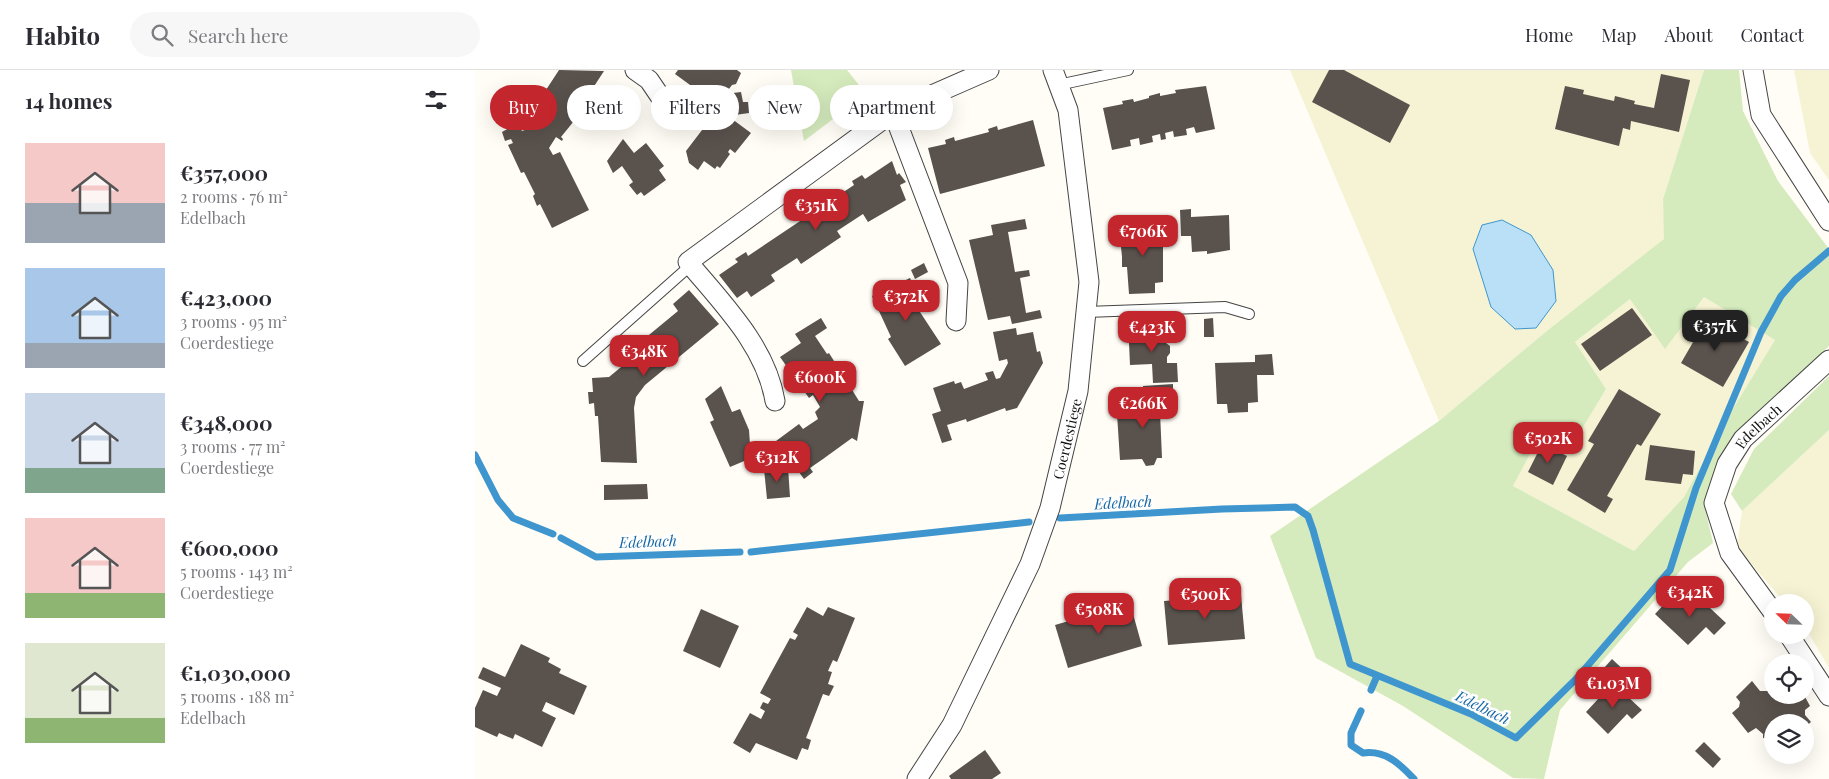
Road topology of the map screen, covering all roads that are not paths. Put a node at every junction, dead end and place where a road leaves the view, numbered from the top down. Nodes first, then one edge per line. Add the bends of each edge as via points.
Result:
1 (635, 70) edge
2 (989, 70) edge
3 (1128, 70) edge
4 (1753, 70) edge
5 (1055, 77) edge
6 (653, 85) edge
7 (953, 86) edge
8 (868, 130) edge
9 (900, 130) edge
10 (1829, 221) edge
11 (691, 266) junction
12 (1086, 312) junction
13 (1249, 314) dead end
14 (957, 321) dead end
15 (1829, 360) edge
16 (583, 361) dead end
17 (775, 401) dead end
18 (1764, 600) edge
19 (1795, 644) edge
20 (1829, 696) edge
21 (917, 779) edge

1 - 6 street
2 - 7 street
3 - 5 lane
4 - 10 street via 1761,115
5 - 12 street, Coerdestiege via 1068,110 1089,282
8 - 11 street via 688,262
9 - 14 street via 958,283
11 - 16 lane
11 - 17 street via 744,330 771,379
12 - 13 lane via 1225,307
12 - 21 street, Coerdestiege via 1078,391 1051,508 1030,564 956,716
15 - 18 street, Edelbach via 1743,439 1727,464 1713,503 1730,553
19 - 20 street

